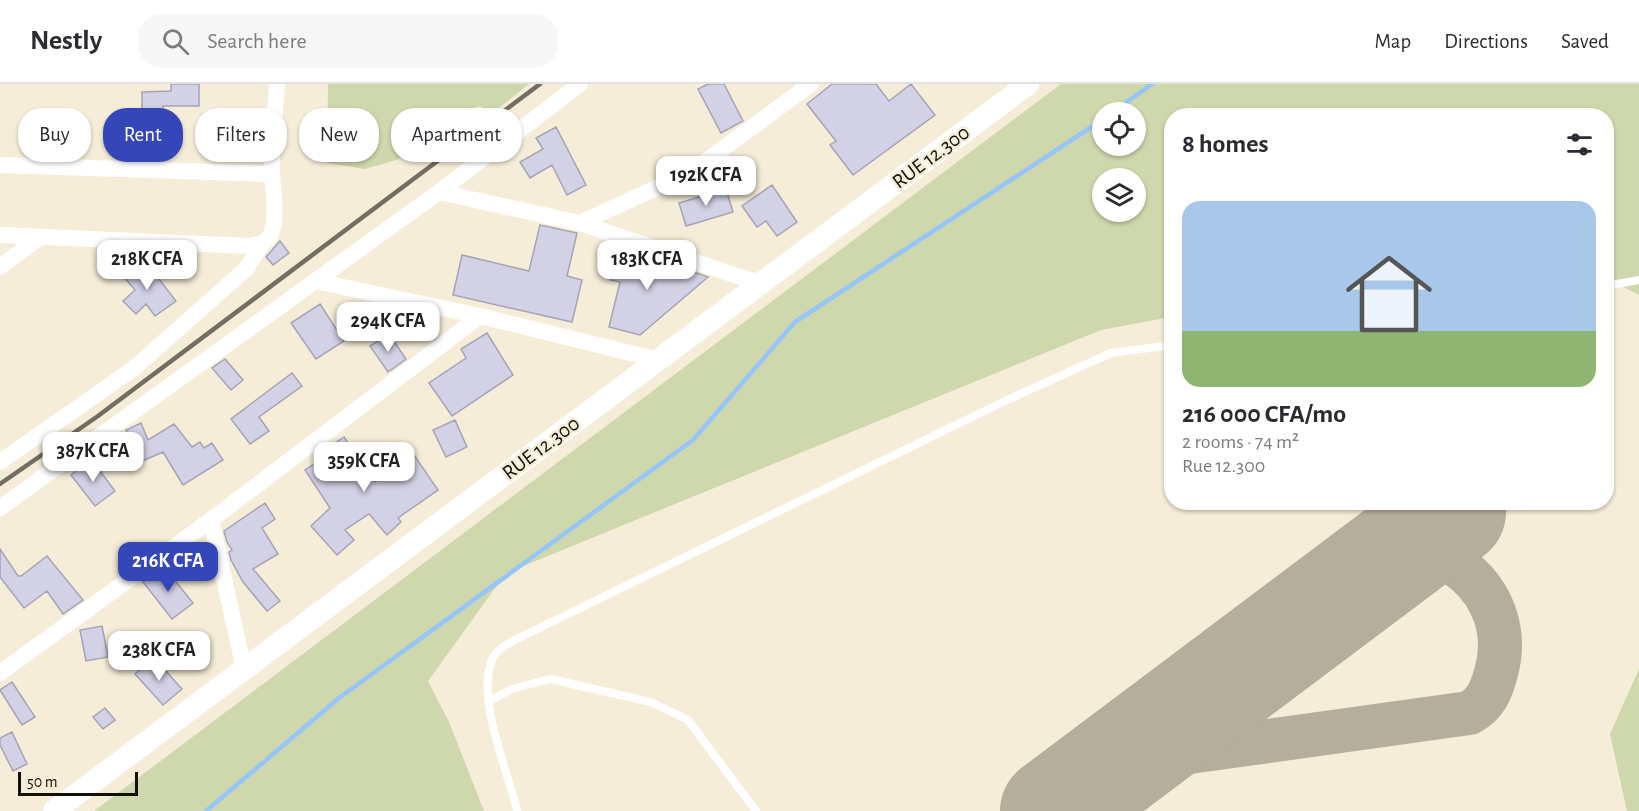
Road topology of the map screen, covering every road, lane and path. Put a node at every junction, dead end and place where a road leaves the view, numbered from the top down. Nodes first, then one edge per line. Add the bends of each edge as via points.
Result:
1 (278, 84) edge
2 (580, 84) edge
3 (811, 84) edge
4 (1029, 84) edge
5 (0, 165) edge
6 (272, 174) junction
7 (439, 192) junction
8 (580, 223) junction
9 (0, 235) edge
10 (40, 237) junction
11 (262, 244) junction
12 (0, 267) edge
13 (1639, 280) edge
14 (315, 281) junction
15 (761, 284) junction
16 (1614, 285) edge
17 (480, 316) junction
18 (1164, 346) edge
19 (659, 360) junction
20 (0, 462) edge
21 (0, 508) edge
22 (211, 520) junction
23 (244, 669) junction
24 (0, 673) edge
25 (489, 701) junction
26 (54, 811) edge
27 (517, 811) edge
28 (756, 811) edge

1 - 6 street
2 - 7 street
3 - 8 street via 691,172
4 - 15 street, RUE 12.300
5 - 6 street
6 - 11 street via 275,195 271,236
7 - 8 street
7 - 14 street
8 - 15 street
9 - 10 street
10 - 11 street
10 - 12 street
11 - 20 street via 246,269 133,369
13 - 16 lane
14 - 17 street
14 - 21 street
15 - 19 street, RUE 12.300
17 - 19 street
17 - 22 street
18 - 25 lane via 1111,353 525,634 500,649 492,659
19 - 23 street, RUE 12.300
22 - 23 street
22 - 24 street
23 - 26 street, RUE 12.300
25 - 27 lane via 495,737
25 - 28 lane via 512,689 550,680 651,702 688,720

